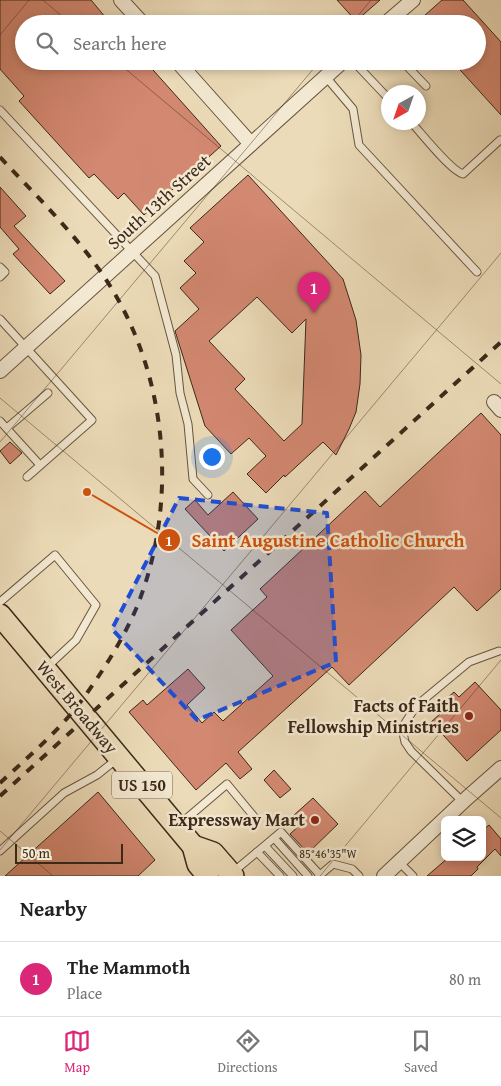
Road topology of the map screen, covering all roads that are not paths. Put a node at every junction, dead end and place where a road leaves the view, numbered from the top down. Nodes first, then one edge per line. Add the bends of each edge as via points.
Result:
1 (121, 0) edge
2 (413, 0) edge
3 (135, 15) edge
4 (396, 15) edge
5 (185, 70) edge
6 (333, 70) edge
7 (362, 70) edge
8 (411, 70) edge
9 (326, 77) junction
10 (425, 85) edge
11 (381, 90) edge
12 (0, 110) edge
13 (418, 130) edge
14 (500, 140) edge
15 (251, 144) junction
16 (133, 252) junction
17 (0, 267) edge
18 (476, 272) dead end
19 (0, 277) edge
20 (0, 319) edge
21 (26, 348) junction
22 (0, 371) edge
23 (48, 393) dead end
24 (0, 420) edge
25 (7, 428) junction
26 (40, 466) junction
27 (28, 477) dead end
28 (208, 495) dead end
29 (0, 602) edge
30 (0, 615) edge
31 (500, 652) edge
32 (45, 669) junction
33 (119, 757) junction
34 (498, 776) edge
35 (463, 802) junction
36 (256, 819) dead end
37 (177, 827) junction
38 (274, 838) junction
39 (193, 846) junction
40 (265, 846) junction
41 (0, 851) edge
42 (257, 852) junction
43 (400, 862) junction
44 (202, 872) edge
45 (232, 875) edge
46 (280, 876) edge
47 (294, 876) edge
48 (308, 876) edge
49 (320, 876) edge
50 (359, 876) edge
51 (384, 876) edge
52 (413, 876) edge

1 - 3 street
2 - 4 street
5 - 15 street
6 - 9 street, South 13th Street
7 - 11 lane
8 - 10 lane
9 - 15 street, South 13th Street
9 - 18 lane via 353,108 360,145
12 - 16 lane
13 - 14 lane via 451,166 463,174
15 - 16 street, South 13th Street
16 - 21 street, South 13th Street
16 - 28 lane via 155,276 176,354 193,479
17 - 19 lane via 5,272
20 - 21 lane
21 - 22 street, South 13th Street
21 - 26 lane via 92,420
23 - 25 lane
24 - 25 lane
25 - 26 lane
26 - 27 lane
29 - 32 lane via 55,555 96,605 76,640
30 - 32 main road, West Broadway / US 150
31 - 35 lane via 469,662 416,706 402,728 411,751
32 - 33 main road, West Broadway / US 150
33 - 37 main road, West Broadway / US 150
33 - 41 lane via 64,793
34 - 35 street
35 - 43 street
36 - 37 lane via 227,784
37 - 39 main road, West Broadway / US 150
38 - 40 lane
38 - 48 lane
38 - 49 lane via 281,832
39 - 44 main road, West Broadway / US 150
39 - 45 main road, West Broadway / US 150 via 214,853
40 - 42 lane
40 - 47 lane
42 - 45 lane
42 - 46 lane
43 - 51 street
43 - 52 lane
49 - 50 lane via 333,864 352,869

